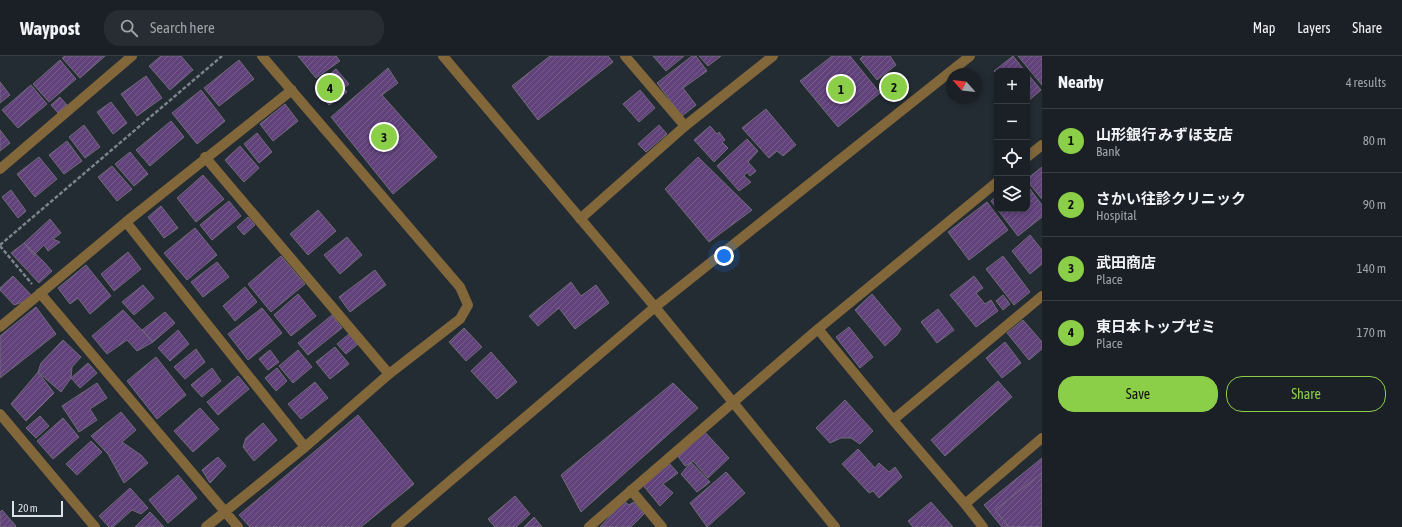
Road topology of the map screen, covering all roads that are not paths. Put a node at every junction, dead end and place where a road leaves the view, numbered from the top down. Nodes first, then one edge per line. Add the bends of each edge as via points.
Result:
1 (132, 56) edge
2 (262, 56) edge
3 (443, 56) edge
4 (625, 56) edge
5 (773, 56) edge
6 (970, 56) edge
7 (292, 90) junction
8 (685, 126) junction
9 (1042, 145) edge
10 (1030, 155) edge
11 (205, 157) junction
12 (0, 169) edge
13 (994, 184) edge
14 (580, 220) junction
15 (126, 222) junction
16 (40, 293) junction
17 (1042, 296) edge
18 (655, 307) junction
19 (0, 327) edge
20 (818, 329) junction
21 (389, 374) junction
22 (732, 402) junction
23 (0, 414) edge
24 (893, 420) junction
25 (1042, 438) edge
26 (305, 447) junction
27 (631, 490) junction
28 (965, 504) junction
29 (224, 511) junction
30 (95, 527) edge
31 (206, 527) edge
32 (238, 527) edge
33 (396, 527) edge
34 (589, 527) edge
35 (662, 527) edge
36 (835, 527) edge
37 (983, 527) edge

1 - 12 street
2 - 7 street
3 - 14 street
4 - 8 street
5 - 8 street
6 - 18 street
7 - 11 street
7 - 21 street via 460,287 468,305 460,319
8 - 14 street
9 - 10 street
11 - 15 street
11 - 21 street
13 - 20 street
14 - 18 street
15 - 16 street
15 - 26 street
16 - 19 street
16 - 29 street
17 - 24 street
18 - 22 street
18 - 33 street
20 - 22 street
20 - 24 street
21 - 26 street
22 - 27 street
22 - 36 street
23 - 30 street
24 - 28 street
25 - 28 street
26 - 29 street
27 - 34 street
27 - 35 street
28 - 37 street
29 - 31 street
29 - 32 street

